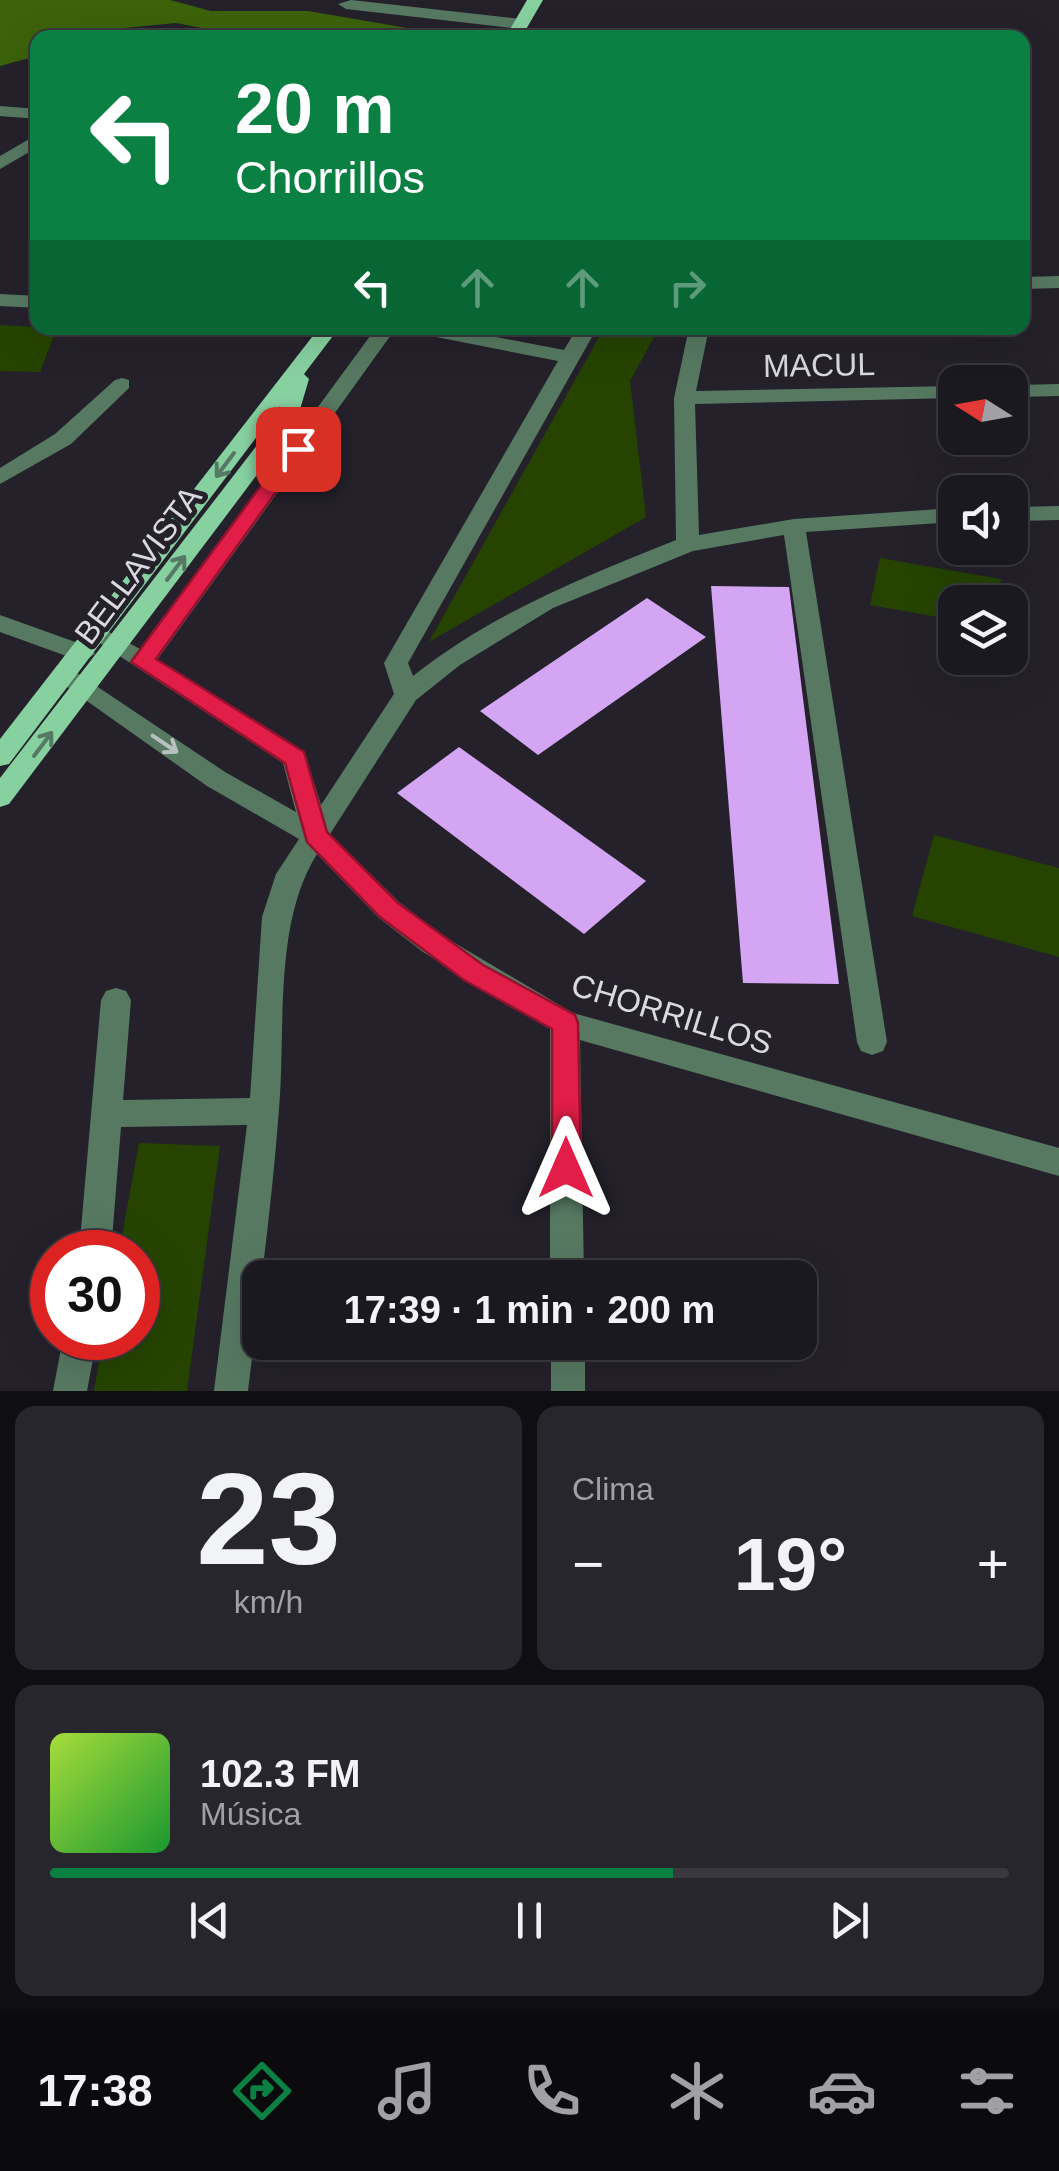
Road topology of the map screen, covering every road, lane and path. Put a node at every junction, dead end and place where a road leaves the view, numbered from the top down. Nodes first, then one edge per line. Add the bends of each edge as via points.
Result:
1 (535, 0) edge
2 (346, 4) dead end
3 (511, 30) edge
4 (518, 30) edge
5 (0, 111) edge
6 (30, 113) edge
7 (30, 144) edge
8 (0, 164) edge
9 (1059, 282) edge
10 (1030, 283) edge
11 (0, 300) edge
12 (30, 302) edge
13 (324, 335) edge
14 (381, 335) edge
15 (457, 335) edge
16 (583, 335) edge
17 (698, 335) edge
18 (570, 357) junction
19 (122, 384) dead end
20 (1059, 390) edge
21 (1028, 391) edge
22 (938, 392) edge
23 (684, 398) junction
24 (0, 476) edge
25 (1028, 514) edge
26 (1059, 514) edge
27 (938, 517) edge
28 (794, 526) junction
29 (688, 544) junction
30 (0, 623) edge
31 (99, 645) junction
32 (142, 662) junction
33 (74, 684) junction
34 (407, 694) junction
35 (0, 757) edge
36 (0, 797) edge
37 (316, 836) junction
38 (116, 1000) dead end
39 (565, 1023) junction
40 (872, 1042) dead end
41 (264, 1112) junction
42 (107, 1114) junction
43 (1059, 1162) edge
44 (97, 1230) edge
45 (568, 1260) edge
46 (76, 1360) edge
47 (568, 1360) edge
48 (70, 1391) edge
49 (231, 1391) edge
50 (568, 1391) edge

1 - 4 main road
2 - 3 street
5 - 6 street
7 - 8 street
9 - 10 street
11 - 12 street
13 - 31 main road, BELLAVISTA via 305,360 285,424
14 - 32 street
15 - 18 street
16 - 18 street
17 - 23 street
18 - 34 street via 396,663
19 - 24 street via 63,438
20 - 21 street
22 - 23 street, MACUL
23 - 29 street
25 - 26 street
27 - 28 street
28 - 29 street
28 - 40 street
29 - 34 street via 544,602
30 - 31 street, CHORRILLOS
31 - 32 street, CHORRILLOS
31 - 33 main road, BELLAVISTA
31 - 33 main road, BELLAVISTA
32 - 37 street, CHORRILLOS via 295,758
33 - 35 main road, BELLAVISTA
36 -> 33 main road, BELLAVISTA
33 -> 37 street, CHORRILLOS
34 - 37 street
37 - 39 street, CHORRILLOS via 433,944
37 - 41 street via 290,874 276,917
38 - 42 street
39 - 43 street, CHORRILLOS
39 - 45 street
41 - 42 street
41 - 49 street
42 - 44 street
46 - 48 street
47 - 50 street

